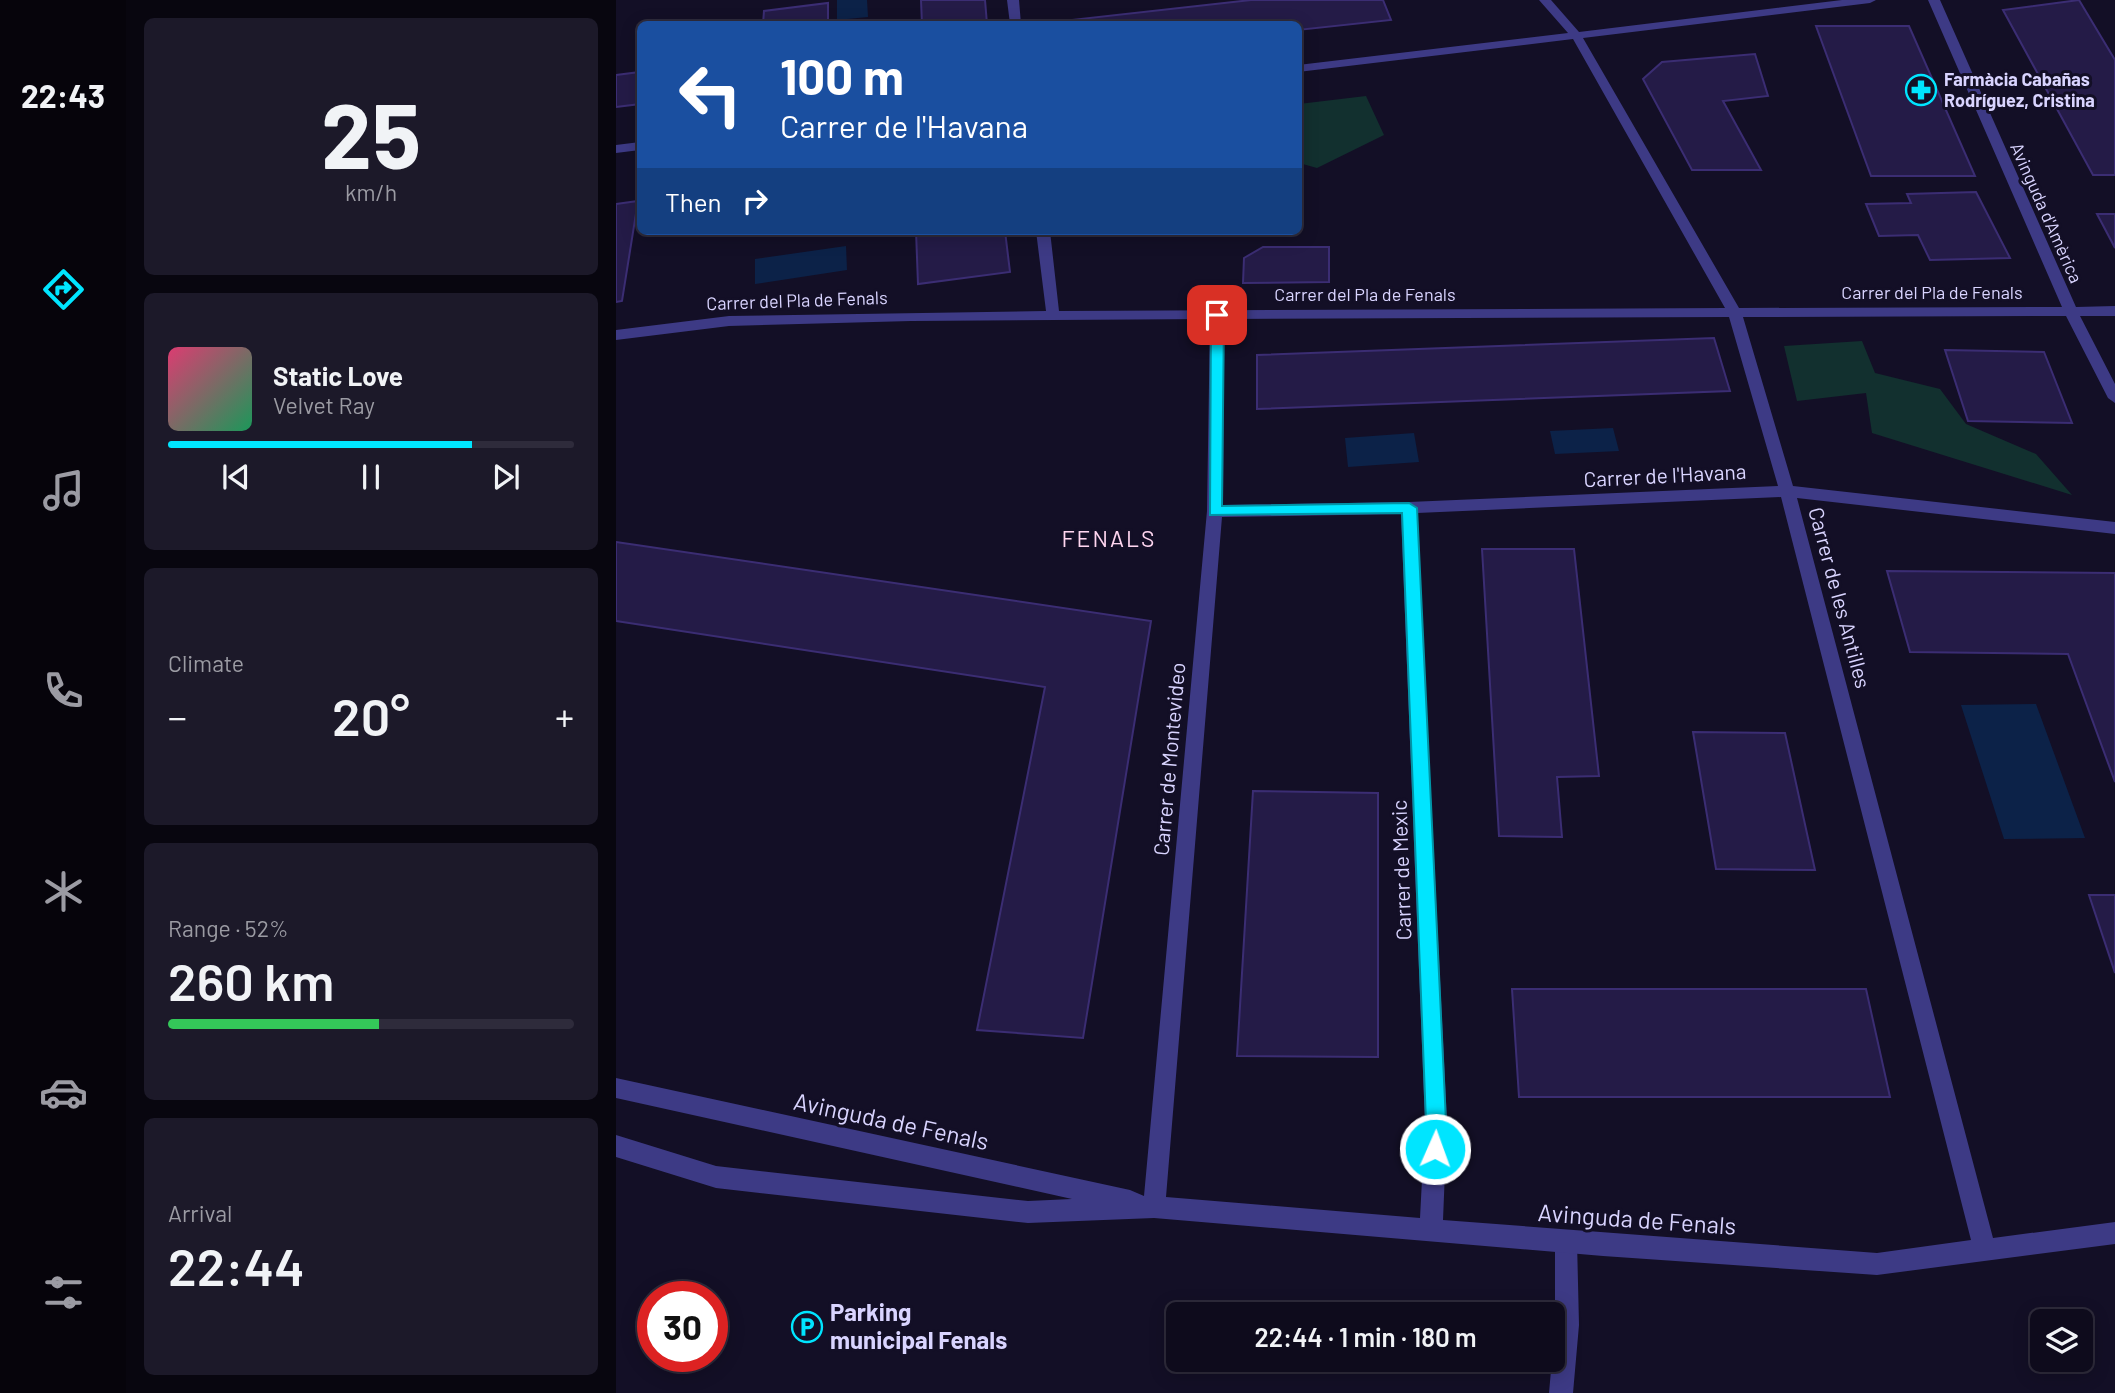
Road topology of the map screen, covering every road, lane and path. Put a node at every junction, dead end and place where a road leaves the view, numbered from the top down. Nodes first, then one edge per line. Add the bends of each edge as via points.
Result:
1 (1013, 0) edge
2 (1545, 0) edge
3 (1870, 0) edge
4 (1934, 0) edge
5 (1016, 21) edge
6 (1576, 35) junction
7 (1302, 69) edge
8 (637, 146) edge
9 (616, 149) edge
10 (1043, 235) edge
11 (2115, 311) edge
12 (2071, 312) junction
13 (1735, 313) junction
14 (1053, 315) junction
15 (1217, 315) junction
16 (616, 335) edge
17 (2115, 398) edge
18 (1787, 491) junction
19 (1409, 508) junction
20 (1215, 511) junction
21 (2115, 528) edge
22 (616, 1088) edge
23 (616, 1146) edge
24 (1154, 1207) junction
25 (1431, 1230) junction
26 (2115, 1233) edge
27 (1566, 1241) junction
28 (1985, 1250) junction
29 (1561, 1393) edge

1 - 5 street
2 - 6 street, Carrer de les Antilles
3 - 6 street
4 - 12 street, Avinguda d'Amèrica
6 - 7 street
6 - 13 street, Carrer de les Antilles
8 - 9 street
10 - 14 street
11 - 12 street, Carrer del Pla de Fenals
12 - 13 street, Carrer del Pla de Fenals
12 - 17 street, Avinguda d'Amèrica
13 - 15 street, Carrer del Pla de Fenals
13 - 18 street, Carrer de les Antilles
14 - 15 street, Carrer del Pla de Fenals
14 - 16 street, Carrer del Pla de Fenals via 729,321
15 - 20 street, Carrer de Montevideo
18 - 19 street, Carrer de l'Havana
18 - 21 street, Carrer de l'Havana
18 - 28 street, Carrer de les Antilles
19 - 20 street, Carrer de l'Havana
19 - 25 street, Carrer de Mexic via 1436,1122
20 - 24 street, Carrer de Montevideo
22 - 24 street, Avinguda de Fenals
23 - 24 street, Avinguda de Fenals via 716,1177 1028,1212
24 - 25 street, Avinguda de Fenals
25 - 27 street, Avinguda de Fenals
26 - 28 street, Avinguda de Fenals
27 - 28 street, Avinguda de Fenals via 1877,1264
27 - 29 street via 1567,1325

